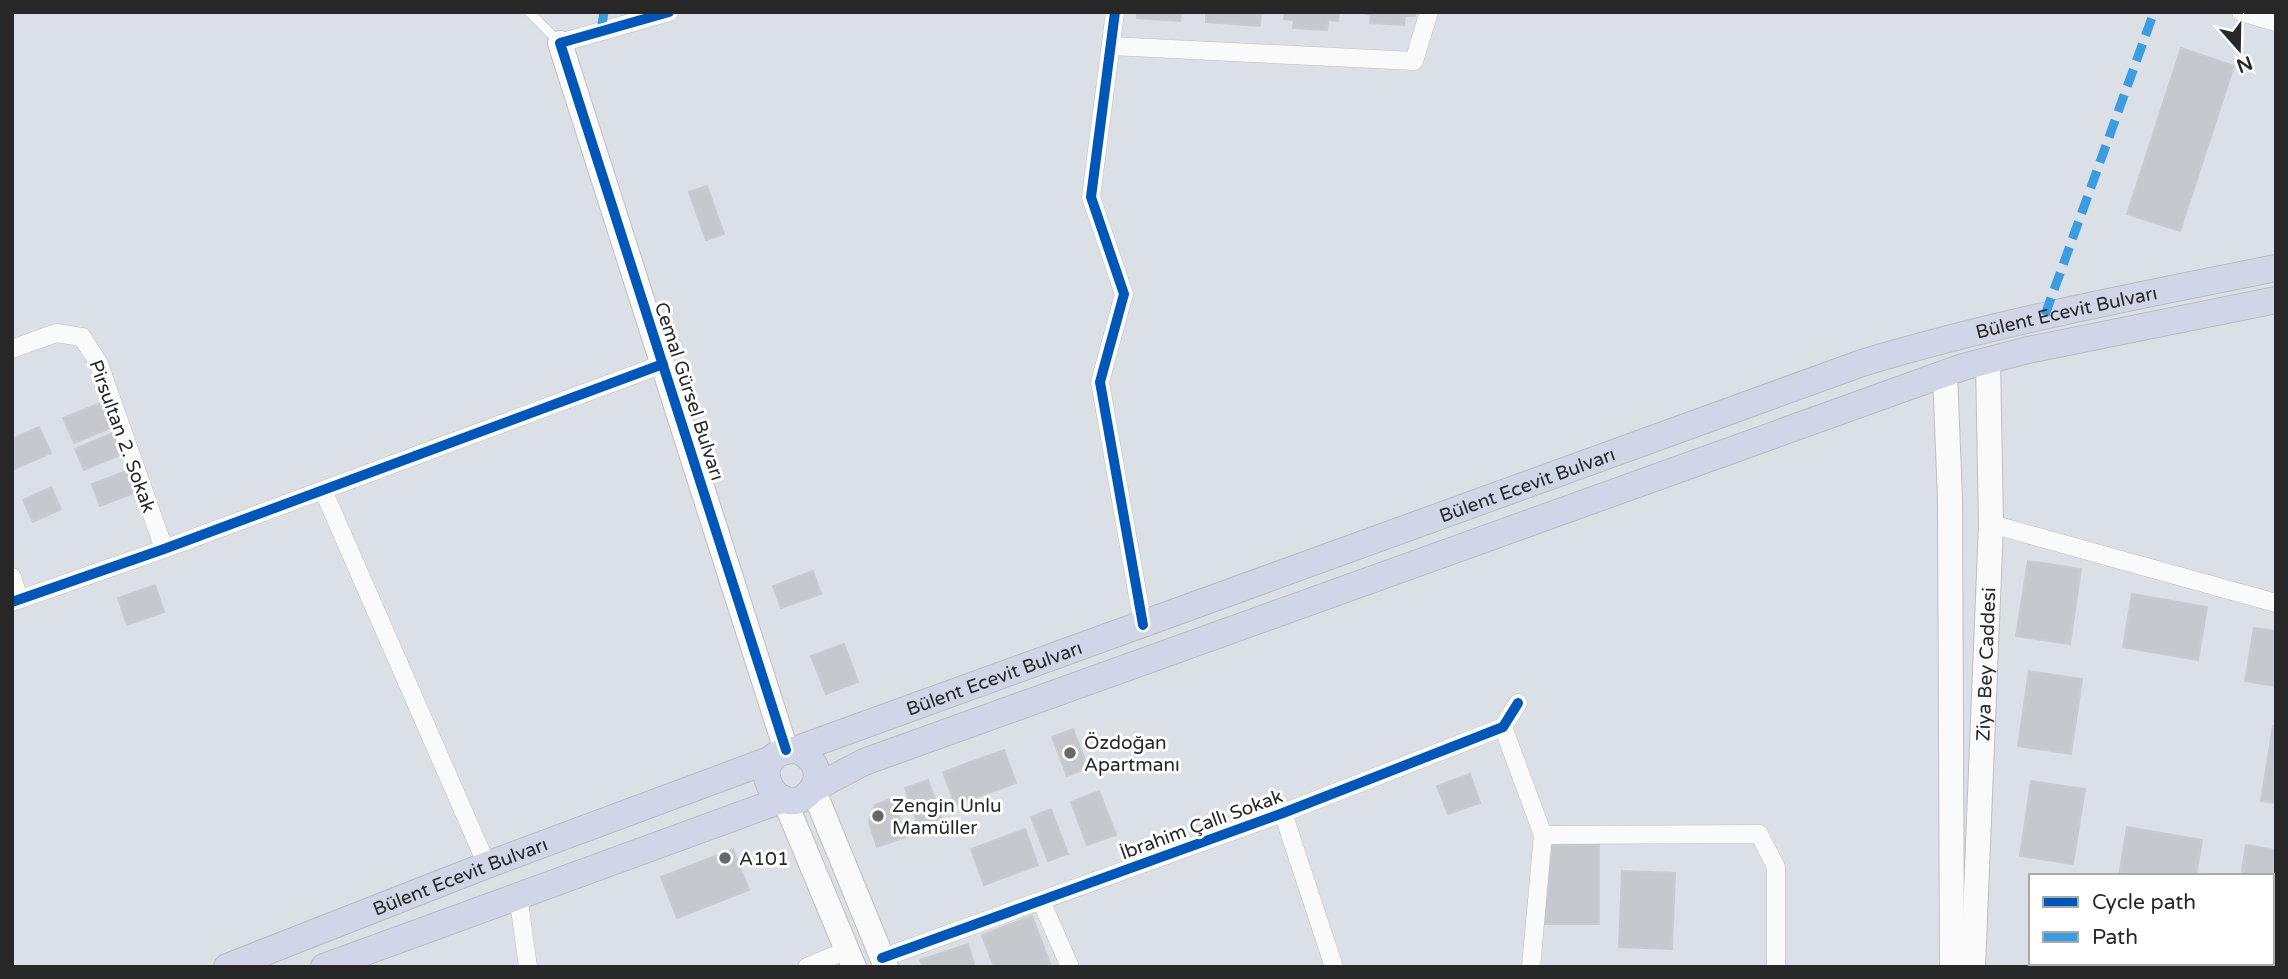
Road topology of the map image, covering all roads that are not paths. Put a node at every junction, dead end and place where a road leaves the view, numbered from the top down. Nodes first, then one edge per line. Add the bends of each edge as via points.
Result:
1 (529, 12) edge
2 (669, 12) edge
3 (1115, 12) edge
4 (1429, 12) edge
5 (2241, 12) edge
6 (2276, 22) edge
7 (560, 43) junction
8 (1111, 47) junction
9 (2276, 268) edge
10 (2276, 300) edge
11 (12, 349) edge
12 (1988, 360) junction
13 (663, 364) junction
14 (1945, 373) junction
15 (323, 490) junction
16 (1991, 524) junction
17 (164, 549) junction
18 (12, 577) edge
19 (16, 600) edge
20 (2276, 603) edge
21 (1143, 625) junction
22 (1518, 703) dead end
23 (1503, 727) junction
24 (784, 753) junction
25 (813, 789) junction
26 (784, 799) junction
27 (1283, 813) junction
28 (1542, 835) junction
29 (487, 866) junction
30 (518, 895) junction
31 (1041, 901) junction
32 (850, 958) edge
33 (884, 962) edge
34 (227, 967) edge
35 (324, 967) edge
36 (528, 967) edge
37 (807, 967) edge
38 (1070, 967) edge
39 (1334, 967) edge
40 (1531, 967) edge
41 (1776, 967) edge
42 (1952, 967) edge
43 (1973, 967) edge

1 - 7 lane, Cemal Gürsel Bulvarı
2 - 7 street
3 - 8 street
4 - 8 street via 1414,61
5 - 6 street
7 - 13 street, Cemal Gürsel Bulvarı
8 - 21 street via 1091,197 1124,293 1100,383
9 - 21 main road, Bülent Ecevit Bulvarı via 2045,315 1862,363
10 - 12 main road
11 - 17 street, Pirsultan 2. Sokak via 57,333 82,337 99,364
12 - 14 main road
12 - 16 street, Ziya Bey Caddesi
13 - 15 street
13 - 24 street, Cemal Gürsel Bulvarı
14 - 25 main road via 864,762
14 - 42 street, Ziya Bey Caddesi via 1950,500
15 - 17 street
15 - 29 street
16 - 20 street
16 - 43 street, Ziya Bey Caddesi
17 - 19 street
18 - 19 street
21 - 24 main road, Bülent Ecevit Bulvarı
22 - 23 street
23 - 27 street, İbrahim Çallı Sokak
23 - 28 street
24 - 25 main road via 803,752 815,764
24 - 26 main road via 768,766 767,782
24 - 29 main road, Bülent Ecevit Bulvarı
25 - 26 main road via 800,799
25 - 33 street
26 - 30 main road, Bülent Ecevit Bulvarı
26 - 32 street
27 - 31 street, İbrahim Çallı Sokak
27 - 39 street
28 - 40 street
28 - 41 street via 1759,834 1776,867
29 - 34 main road, Bülent Ecevit Bulvarı
30 - 35 main road, Bülent Ecevit Bulvarı
30 - 36 street
31 - 33 street, İbrahim Çallı Sokak
31 - 38 street
32 - 37 street

